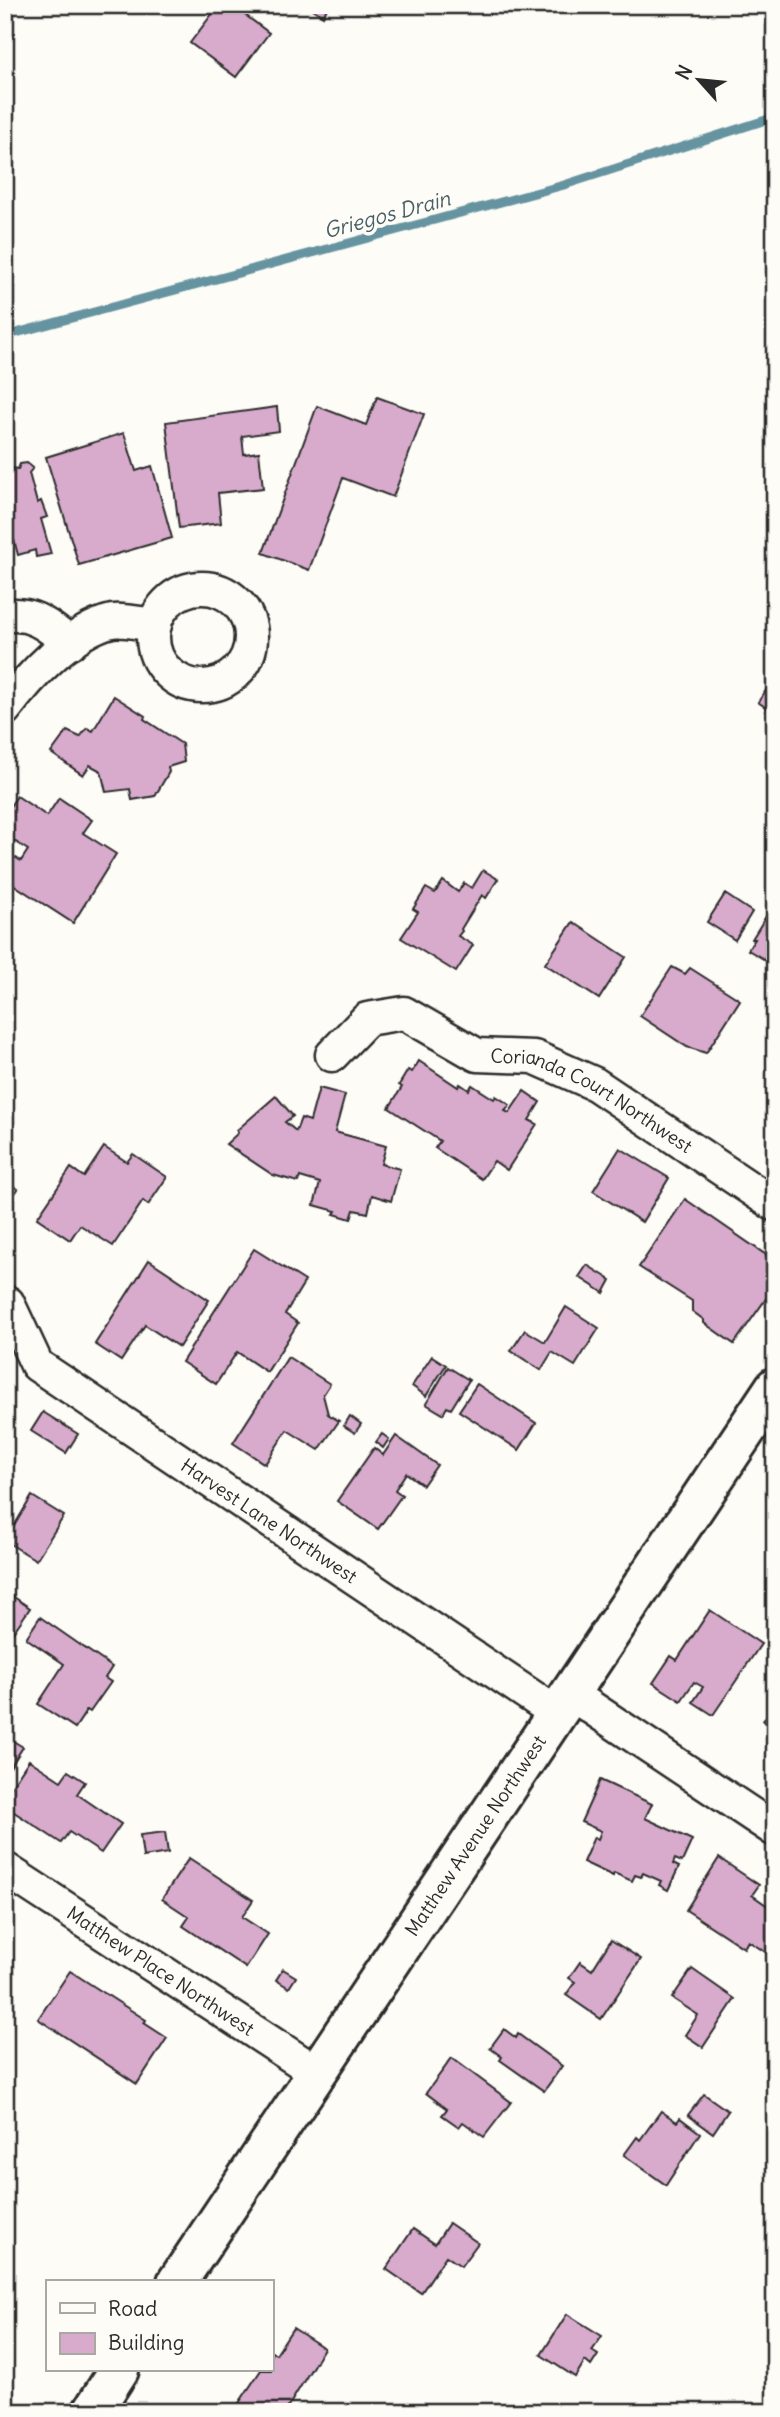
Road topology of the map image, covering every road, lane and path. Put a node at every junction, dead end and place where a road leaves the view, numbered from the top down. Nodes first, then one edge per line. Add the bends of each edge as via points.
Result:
1 (5, 615) edge
2 (155, 625) dead end
3 (70, 643) junction
4 (5, 709) edge
5 (331, 1055) dead end
6 (775, 1205) edge
7 (8, 1303) dead end
8 (775, 1387) edge
9 (565, 1704) junction
10 (775, 1830) edge
11 (5, 1869) edge
12 (316, 2072) junction
13 (178, 2280) edge
14 (118, 2372) edge
15 (92, 2412) edge

1 - 3 street via 39,619
2 - 3 street via 115,620 88,628
3 - 4 street
5 - 6 street, Corianda Court Northwest via 367,1019 404,1013 477,1055 534,1057 595,1084
7 - 9 street, Harvest Lane Northwest via 37,1365
8 - 9 street, Matthew Avenue Northwest
9 - 10 street, Harvest Lane Northwest
9 - 12 street, Matthew Avenue Northwest
11 - 12 street, Matthew Place Northwest
12 - 13 street, Matthew Avenue Northwest
14 - 15 street

